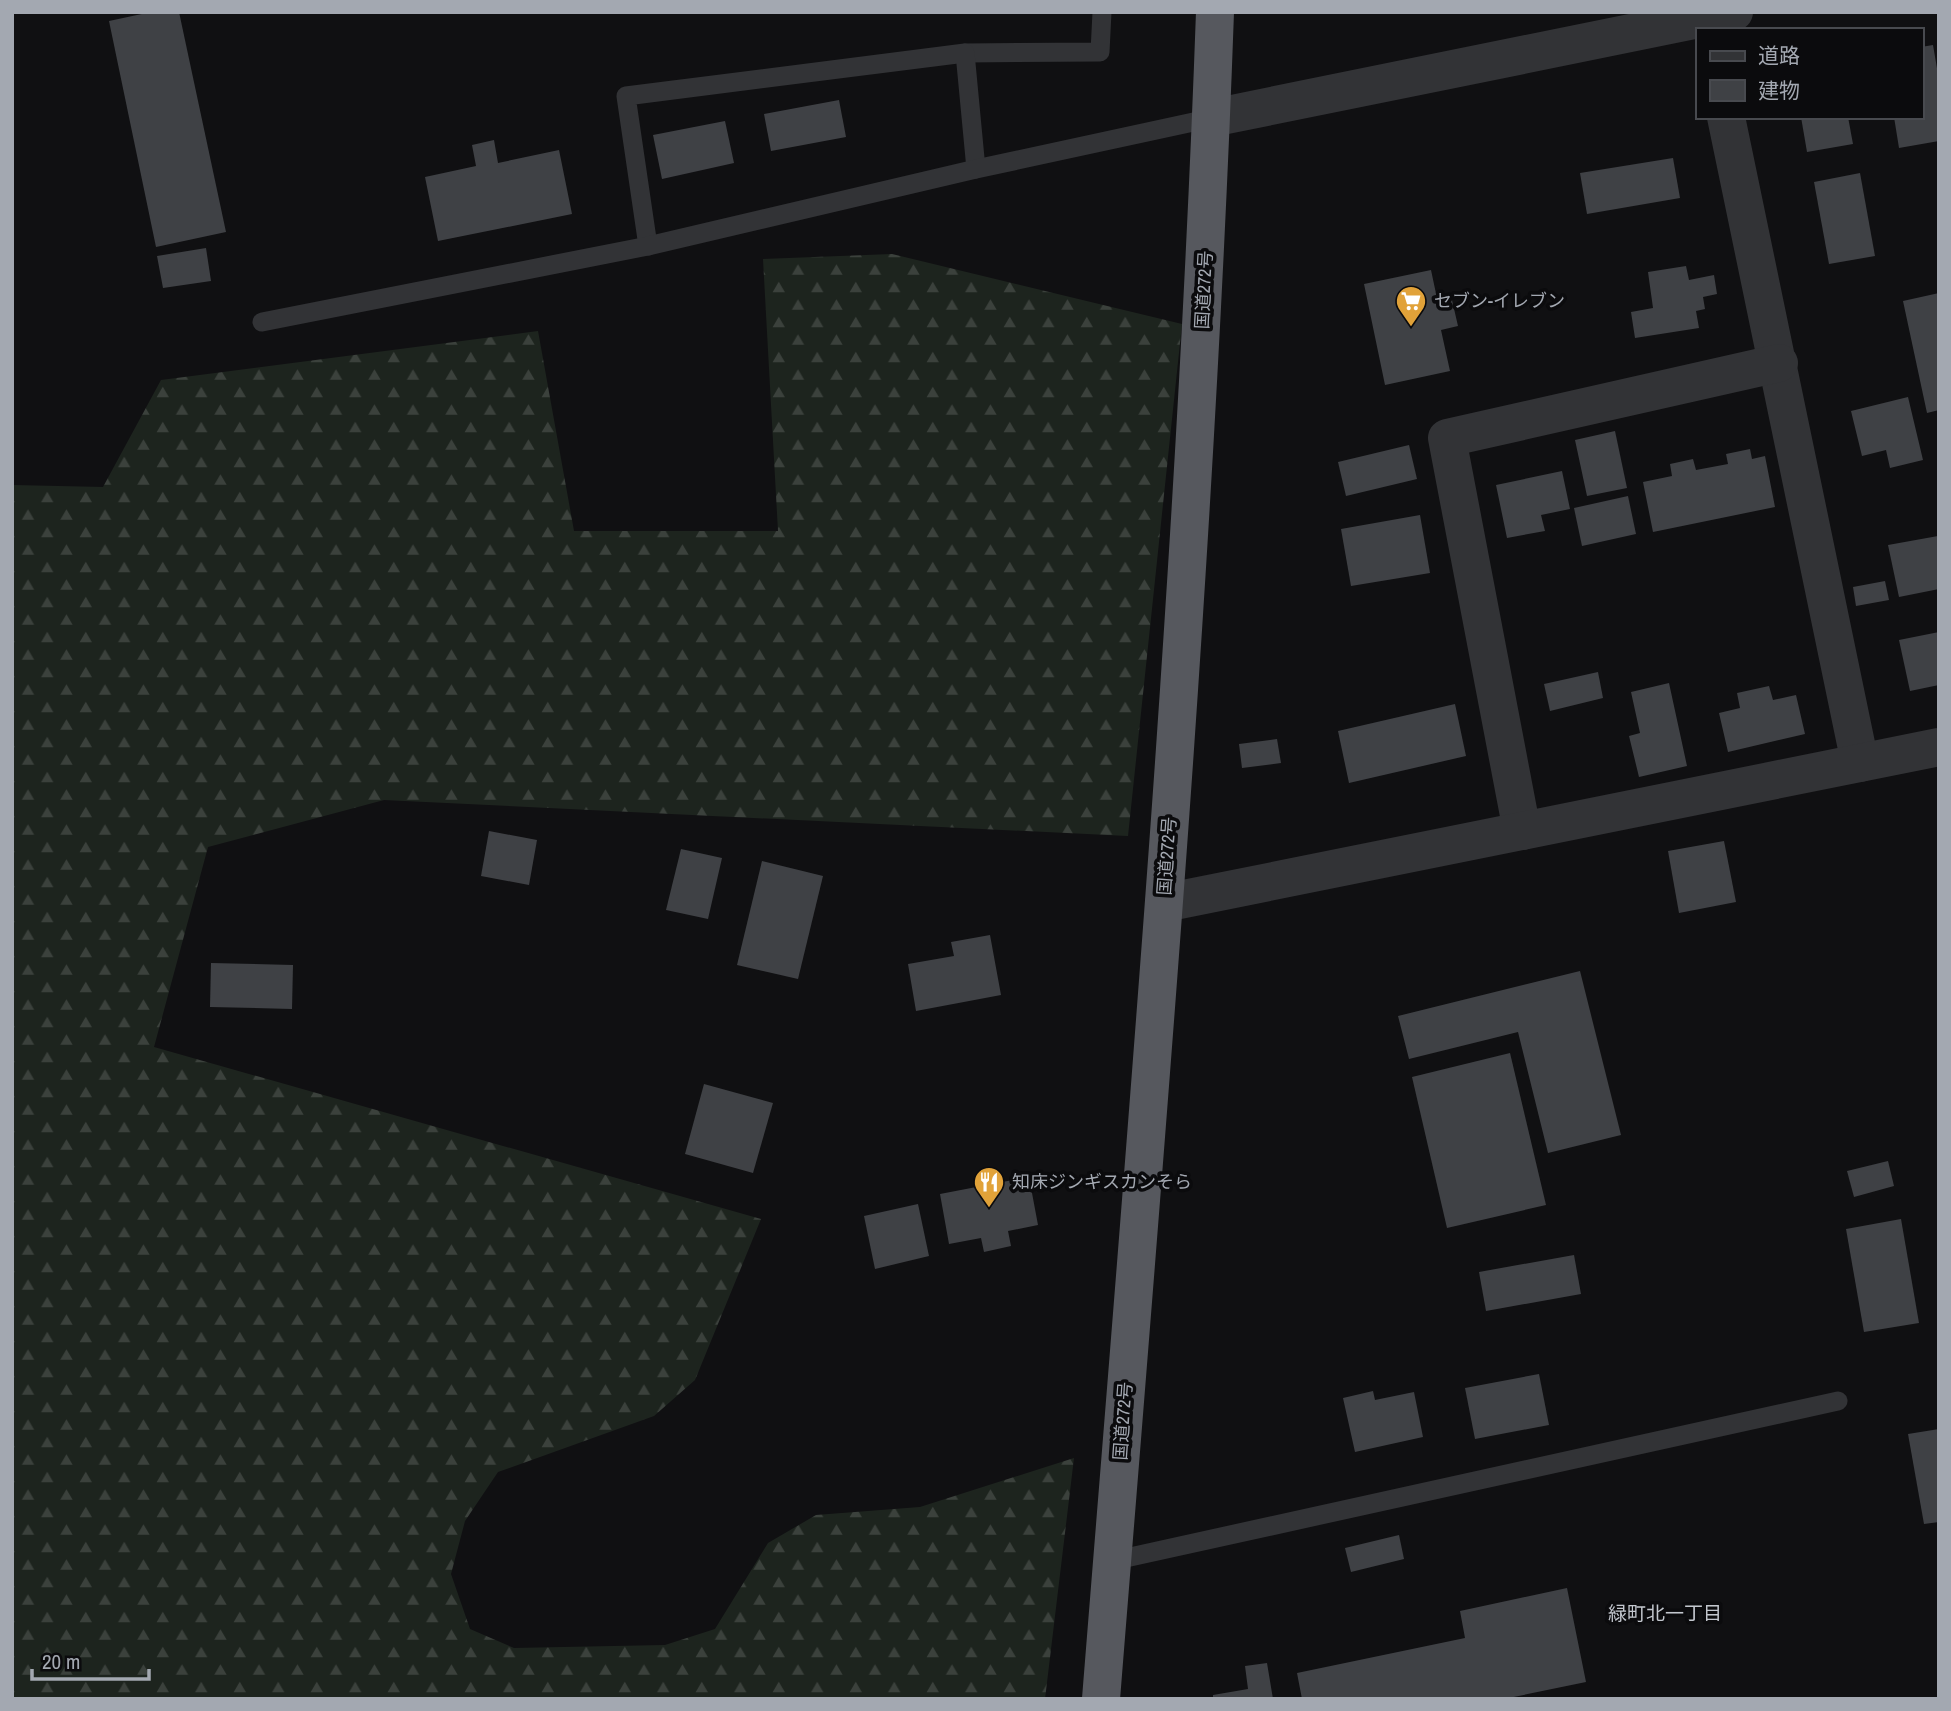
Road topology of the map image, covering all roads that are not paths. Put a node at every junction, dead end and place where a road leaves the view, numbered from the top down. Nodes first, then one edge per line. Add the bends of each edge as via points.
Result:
1 (1102, 12) edge
2 (1216, 12) edge
3 (1716, 20) edge
4 (965, 53) junction
5 (1212, 118) junction
6 (1726, 119) edge
7 (976, 169) junction
8 (648, 246) junction
9 (262, 322) dead end
10 (1779, 363) junction
11 (1939, 747) edge
12 (1860, 763) junction
13 (1522, 831) junction
14 (1164, 903) junction
15 (1838, 1401) dead end
16 (1112, 1562) junction
17 (1101, 1699) edge

1 - 4 lane via 1100,52
2 - 5 highway, 国道272号
3 - 5 street
4 - 7 lane
4 - 8 lane via 626,96
5 - 7 lane
5 - 14 highway, 国道272号
6 - 10 street
7 - 8 lane
8 - 9 lane
10 - 12 street
10 - 13 street via 1447,438
11 - 12 street
12 - 13 street
13 - 14 street
14 - 16 highway, 国道272号
15 - 16 lane
16 - 17 highway, 国道272号

